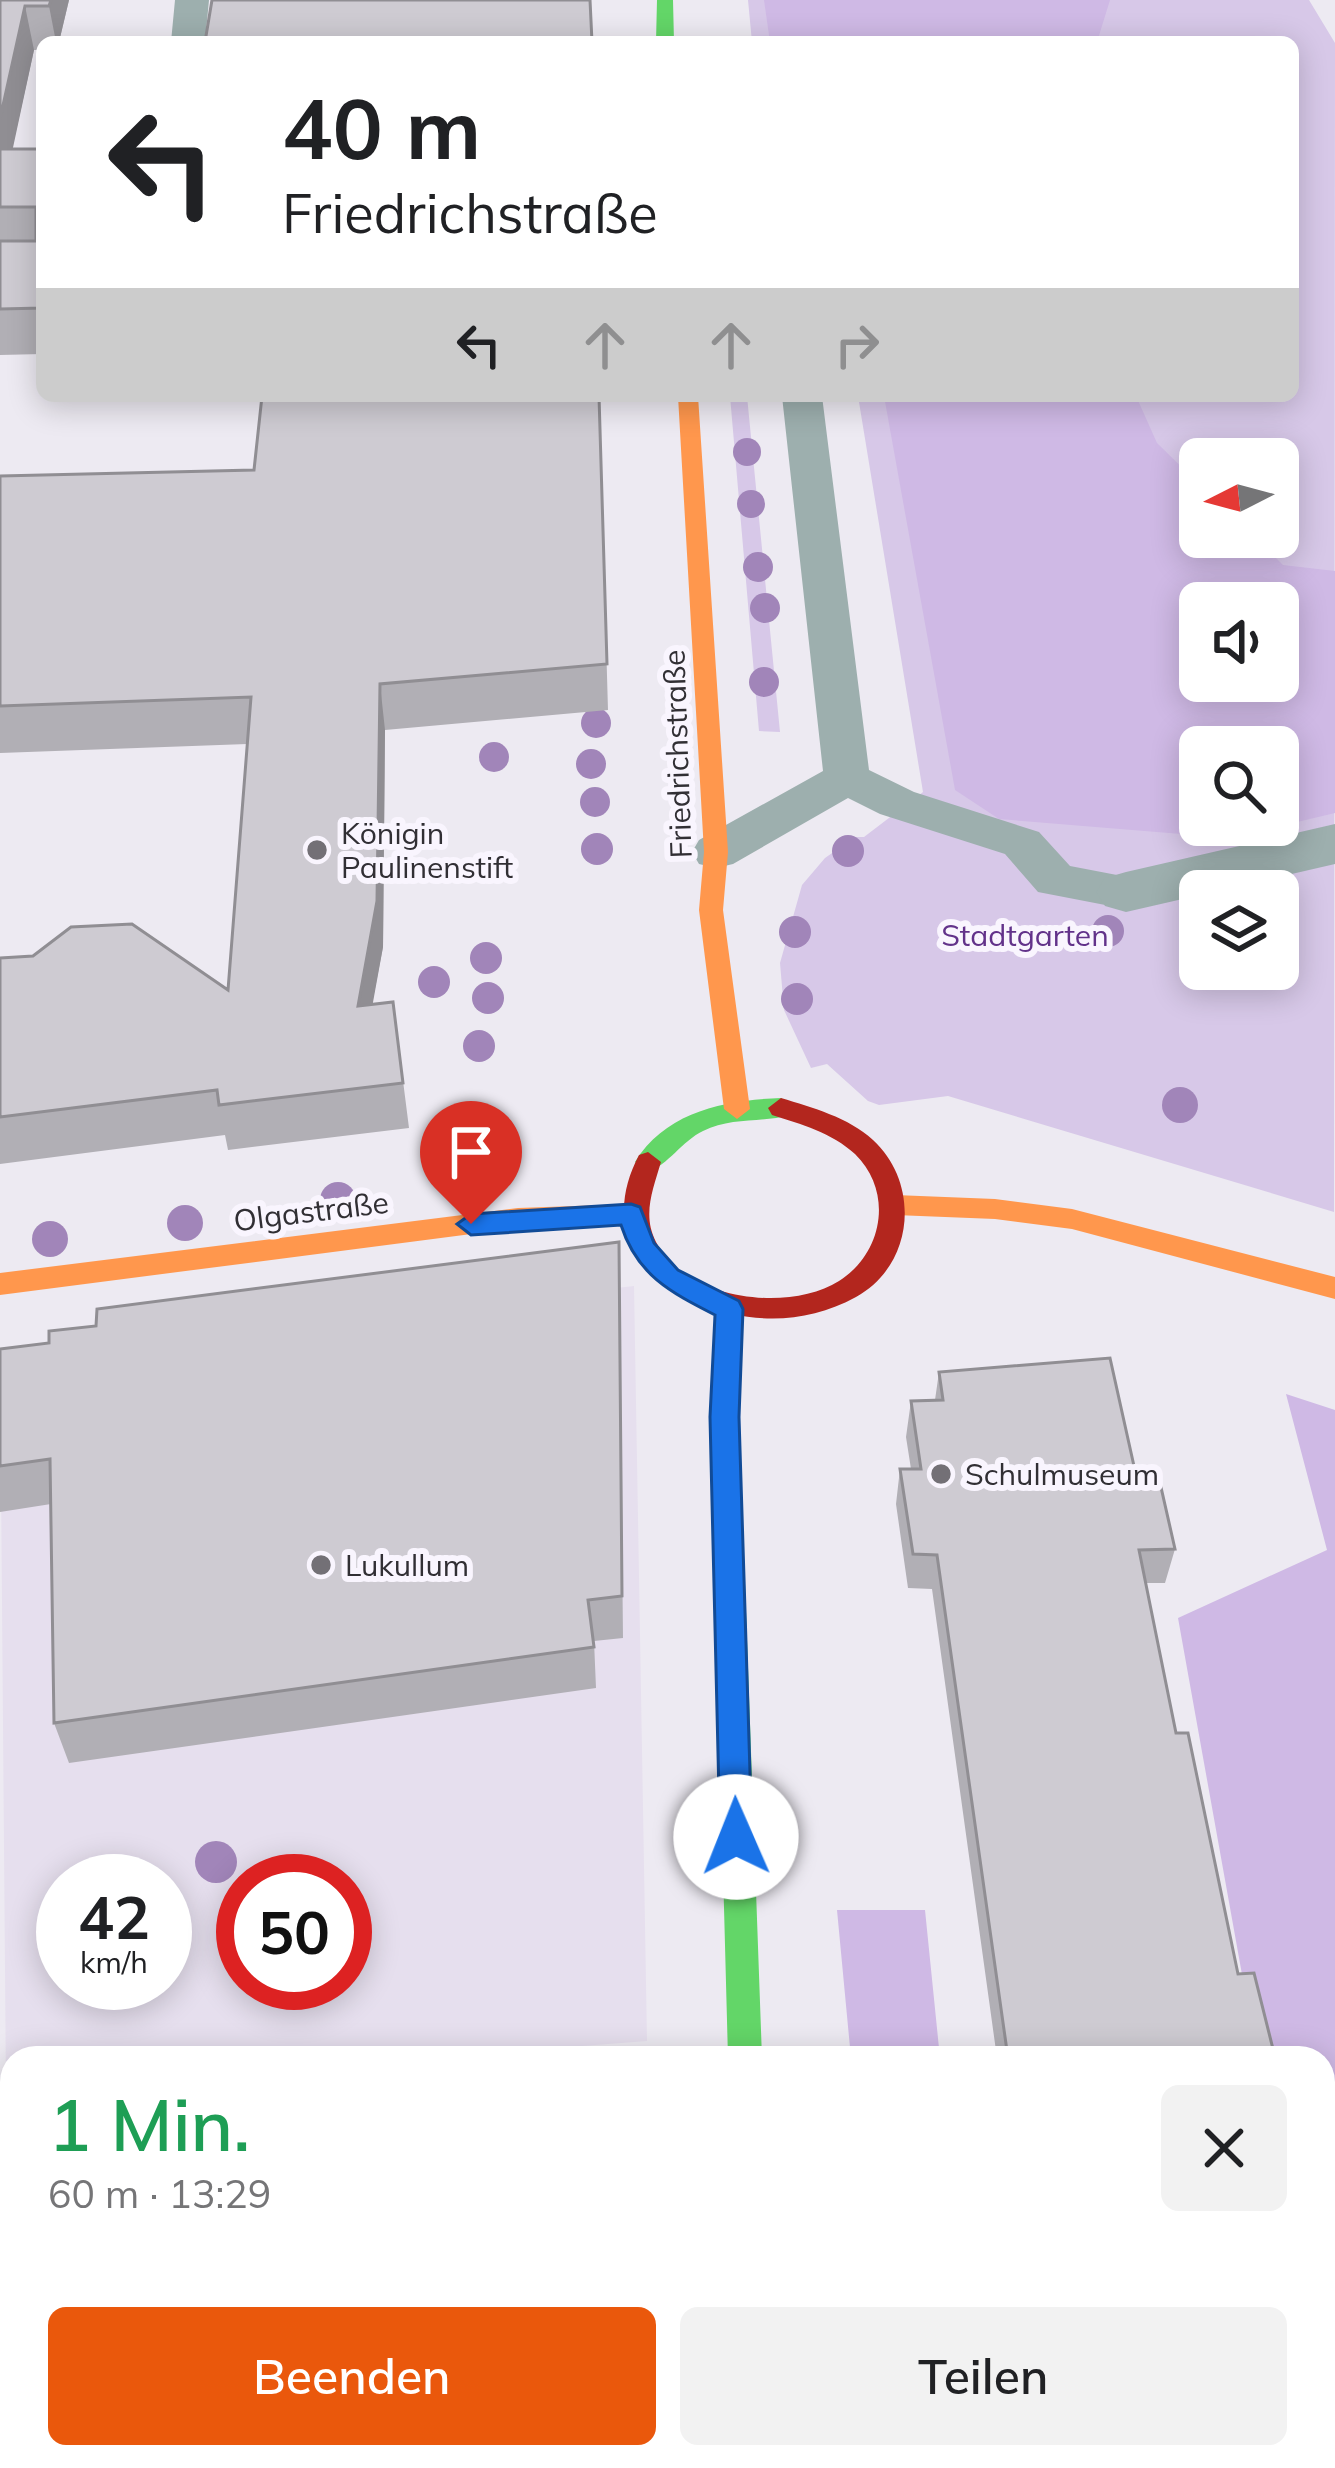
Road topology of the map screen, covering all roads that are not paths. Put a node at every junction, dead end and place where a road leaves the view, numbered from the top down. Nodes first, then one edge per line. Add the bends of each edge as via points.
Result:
1 (192, 0) edge
2 (665, 0) edge
3 (189, 36) edge
4 (664, 36) edge
5 (688, 402) edge
6 (803, 402) edge
7 (848, 778) junction
8 (1335, 844) edge
9 (716, 852) junction
10 (1126, 892) joint
11 (736, 1108) junction
12 (895, 1205) junction
13 (631, 1214) junction
14 (0, 1284) edge
15 (1335, 1288) edge
16 (729, 1309) junction
17 (745, 2046) edge

1 - 3 lane
2 - 4 main road
5 - 9 main road, Friedrichstraße
6 - 7 lane
7 - 9 lane
7 - 10 lane via 897,803 1022,843 1055,880
8 - 10 street
9 - 11 main road, Friedrichstraße via 711,910
11 - 12 main road via 781,1108 859,1141 885,1170
11 - 13 main road via 693,1121 658,1145 638,1178
12 - 15 main road via 1072,1220
12 - 16 main road via 891,1239 871,1272 838,1296 795,1309
13 - 14 main road, Olgastraße via 518,1218
13 - 16 main road via 642,1248 668,1278
16 - 17 main road via 725,1417

